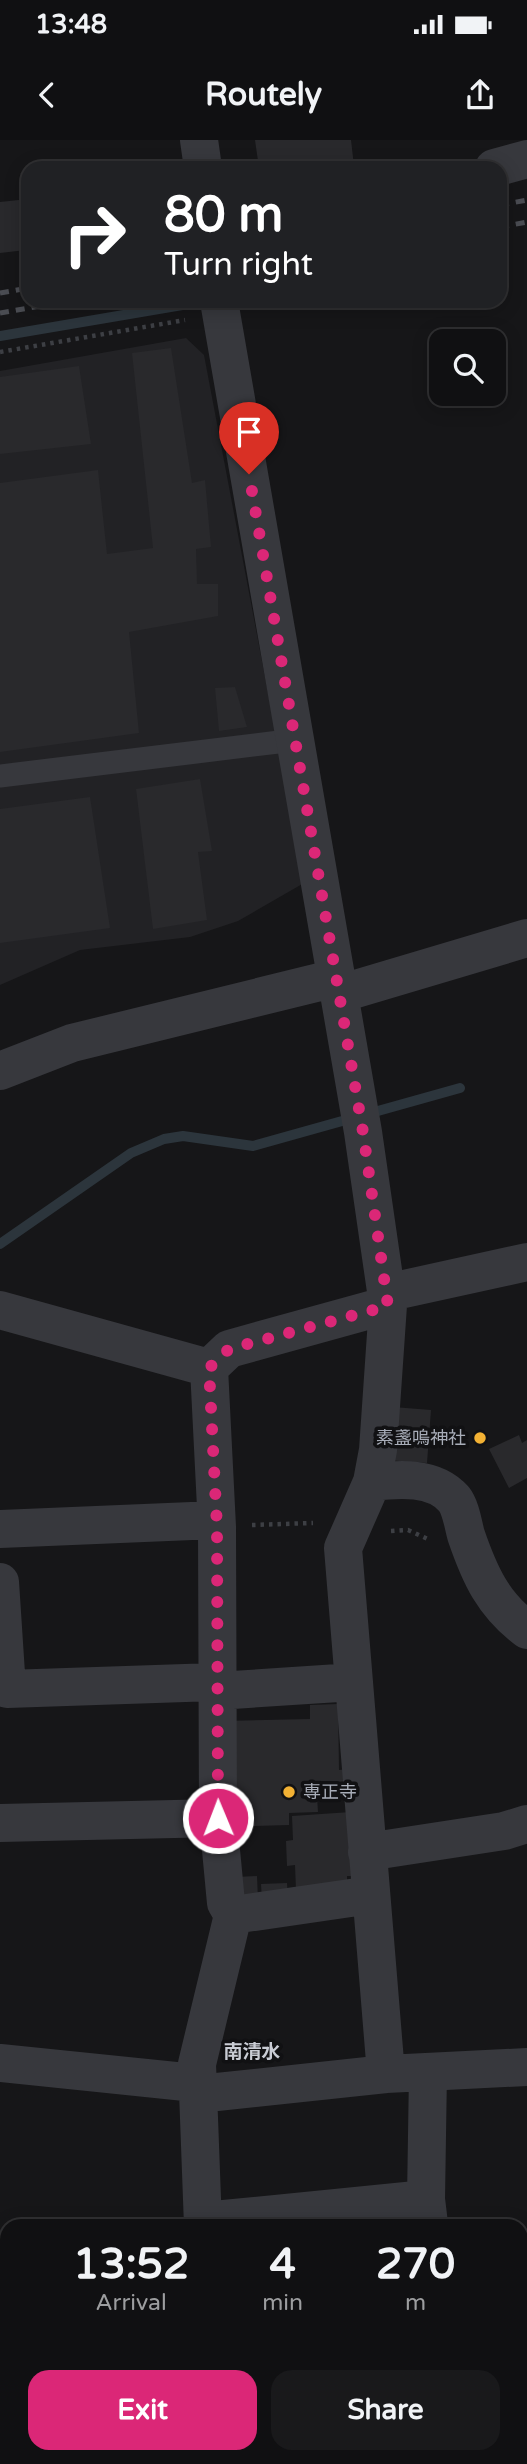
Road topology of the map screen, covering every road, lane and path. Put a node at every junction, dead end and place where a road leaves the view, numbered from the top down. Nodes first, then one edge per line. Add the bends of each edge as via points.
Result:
1 (199, 140) edge
2 (527, 159) edge
3 (202, 161) edge
4 (507, 164) edge
5 (220, 308) edge
6 (0, 352) edge
7 (295, 740) junction
8 (0, 776) edge
9 (527, 938) edge
10 (338, 986) junction
11 (0, 1071) edge
12 (527, 1262) edge
13 (387, 1299) junction
14 (0, 1310) edge
15 (209, 1368) junction
16 (372, 1482) junction
17 (216, 1524) junction
18 (351, 1527) junction
19 (0, 1530) edge
20 (442, 1545) dead end
21 (0, 1582) edge
22 (527, 1630) edge
23 (354, 1682) junction
24 (216, 1686) junction
25 (218, 1818) junction
26 (0, 1823) edge
27 (527, 1824) edge
28 (368, 1852) junction
29 (371, 1895) junction
30 (233, 1915) junction
31 (0, 2063) edge
32 (386, 2067) junction
33 (527, 2067) edge
34 (428, 2071) junction
35 (187, 2081) junction
36 (428, 2213) edge
37 (202, 2219) edge
38 (305, 2219) edge

1 - 3 street
2 - 4 street
5 - 6 path
5 - 7 street
7 - 8 lane
7 - 10 street
9 - 10 street
10 - 11 street via 72,1042
10 - 13 street
12 - 13 street
13 - 15 street via 229,1349
13 - 16 street
14 - 15 street
15 - 17 street
16 - 18 street
16 - 22 street via 406,1478 443,1489 456,1502 492,1596
17 - 18 path
17 - 19 street
17 - 24 street
18 - 20 path via 408,1531
18 - 23 street via 343,1548
21 - 24 street via 7,1689
23 - 24 street
23 - 28 street
24 - 25 street
25 - 26 street
25 - 30 street via 226,1903
27 - 28 street
28 - 29 street
29 - 30 street
29 - 32 street
30 - 35 street
31 - 35 street
32 - 34 street
32 - 35 street
33 - 34 street
34 - 36 street
35 - 37 street
36 - 38 street

